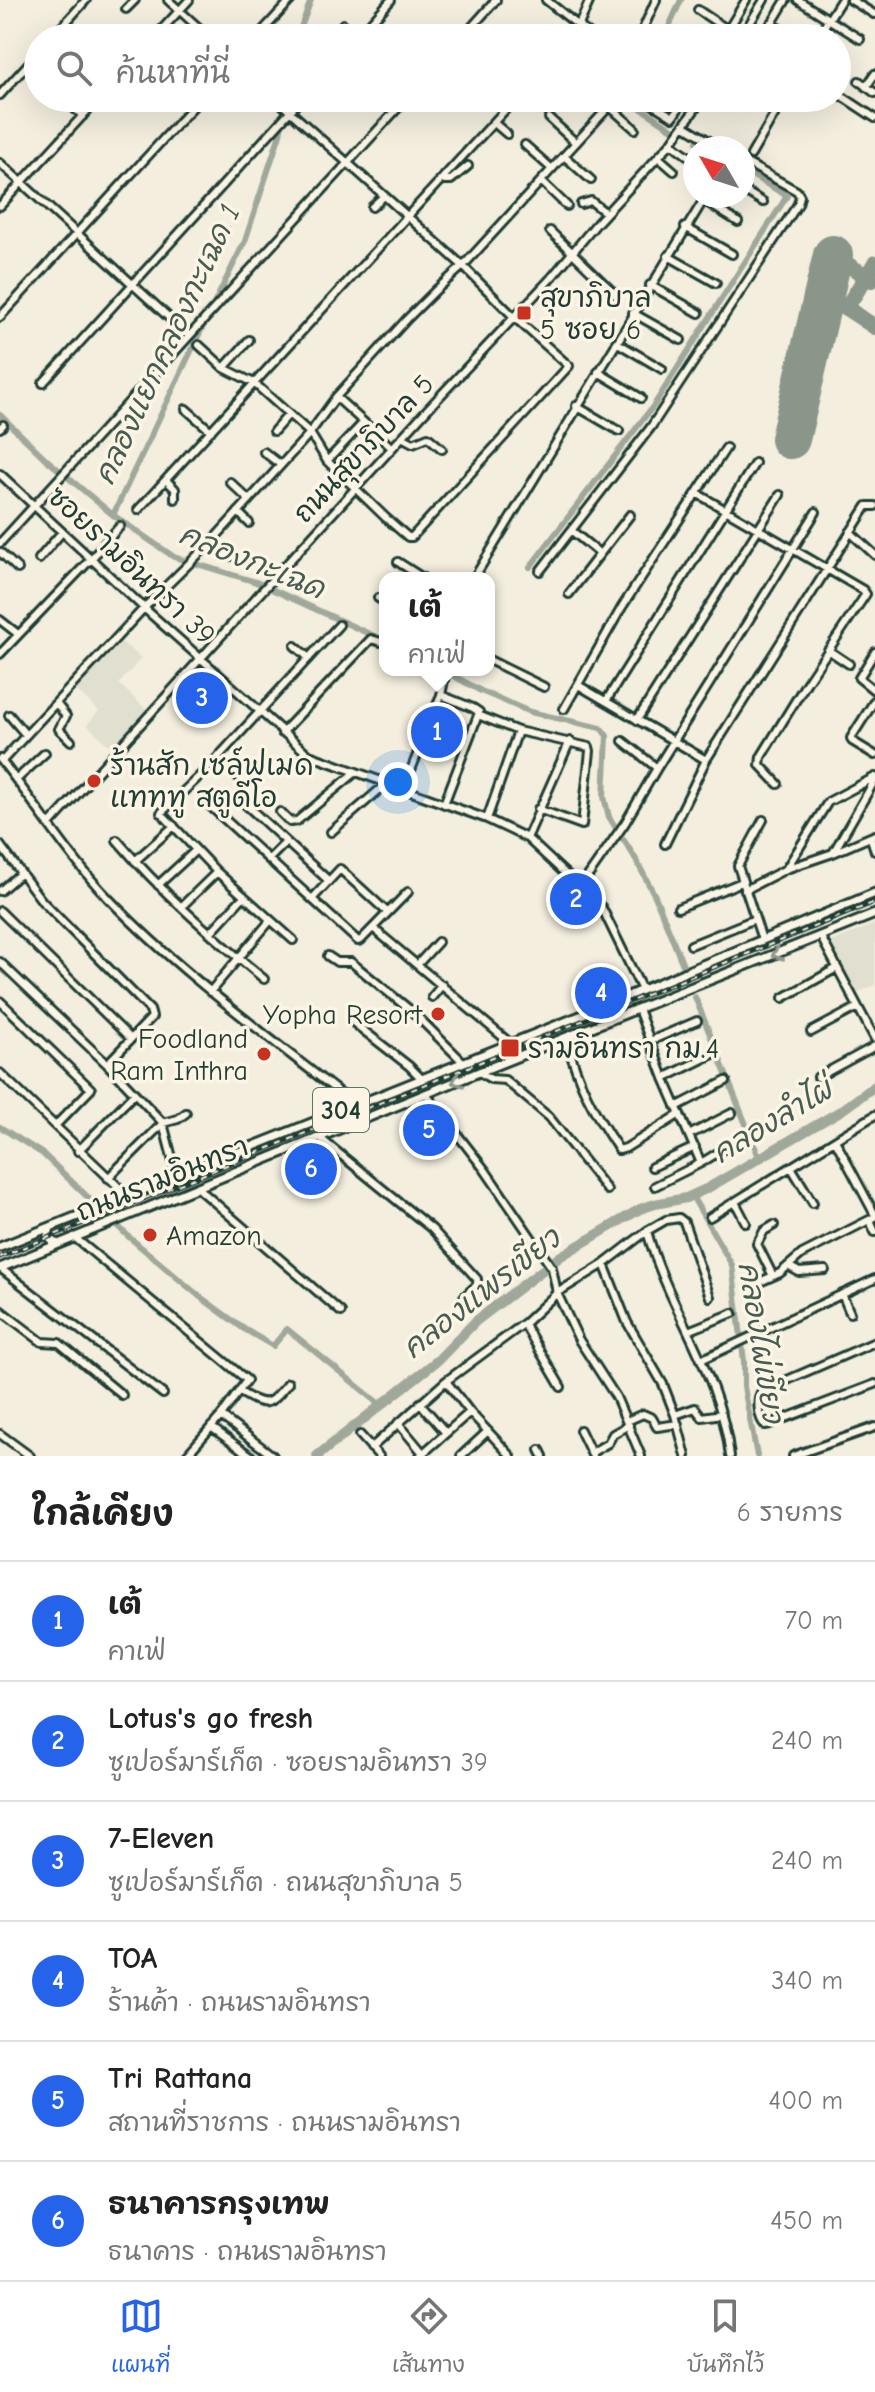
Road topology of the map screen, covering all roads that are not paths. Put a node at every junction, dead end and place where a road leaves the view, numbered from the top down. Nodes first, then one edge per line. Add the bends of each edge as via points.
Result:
1 (86, 0) edge
2 (135, 0) edge
3 (168, 0) edge
4 (189, 0) edge
5 (291, 0) edge
6 (378, 0) edge
7 (496, 0) edge
8 (546, 0) edge
9 (590, 0) edge
10 (656, 0) edge
11 (746, 0) edge
12 (764, 0) edge
13 (786, 0) edge
14 (798, 0) edge
15 (841, 0) edge
16 (851, 0) edge
17 (388, 3) edge
18 (126, 9) dead end
19 (179, 10) junction
20 (698, 10) dead end
21 (874, 14) edge
22 (829, 19) junction
23 (734, 20) junction
24 (771, 23) edge
25 (65, 24) edge
26 (166, 24) edge
27 (194, 24) edge
28 (269, 24) edge
29 (369, 24) edge
30 (475, 24) edge
31 (578, 24) edge
32 (579, 24) edge
33 (645, 24) edge
34 (719, 24) edge
35 (732, 24) edge
36 (737, 24) edge
37 (749, 24) edge
38 (826, 24) edge
39 (837, 24) edge
40 (851, 33) edge
41 (860, 39) dead end
42 (24, 68) edge
43 (875, 74) edge
44 (859, 81) dead end
45 (866, 87) junction
46 (875, 93) edge
47 (0, 95) edge
48 (851, 102) edge
49 (79, 112) edge
50 (87, 112) edge
51 (188, 112) edge
52 (289, 112) joint
53 (394, 112) edge
54 (503, 112) edge
55 (604, 112) edge
56 (616, 112) edge
57 (694, 112) edge
58 (776, 112) edge
59 (83, 116) junction
60 (549, 118) dead end
61 (875, 118) edge
62 (493, 122) junction
63 (685, 126) junction
64 (635, 129) dead end
65 (507, 134) dead end
66 (701, 136) edge
67 (576, 143) junction
68 (671, 143) junction
69 (525, 145) dead end
70 (755, 148) edge
71 (683, 152) edge
72 (564, 156) junction
73 (658, 157) junction
74 (0, 163) edge
75 (347, 163) junction
76 (468, 166) dead end
77 (755, 168) edge
78 (552, 169) junction
79 (674, 171) dead end
80 (440, 180) junction
81 (591, 180) dead end
82 (541, 181) junction
83 (21, 183) junction
84 (384, 196) junction
85 (755, 197) edge
86 (763, 202) dead end
87 (581, 204) dead end
88 (0, 206) edge
89 (567, 206) dead end
90 (372, 207) dead end
91 (697, 208) edge
92 (718, 208) edge
93 (606, 213) junction
94 (406, 217) junction
95 (738, 222) dead end
96 (685, 227) junction
97 (550, 231) dead end
98 (77, 233) junction
99 (573, 252) junction
100 (732, 254) dead end
101 (668, 256) junction
102 (463, 266) junction
103 (716, 283) dead end
104 (132, 285) junction
105 (650, 285) junction
106 (615, 294) dead end
107 (633, 313) junction
108 (699, 313) dead end
109 (0, 317) edge
110 (514, 317) junction
111 (188, 335) junction
112 (249, 340) dead end
113 (681, 340) dead end
114 (616, 342) junction
115 (199, 345) dead end
116 (224, 368) junction
117 (662, 369) dead end
118 (598, 372) junction
119 (43, 383) dead end
120 (254, 383) junction
121 (336, 397) junction
122 (641, 398) dead end
123 (576, 406) junction
124 (186, 409) dead end
125 (289, 414) junction
126 (363, 423) junction
127 (211, 431) junction
128 (274, 431) dead end
129 (619, 431) dead end
130 (310, 433) junction
131 (402, 437) junction
132 (392, 448) junction
133 (726, 448) dead end
134 (442, 449) dead end
135 (264, 452) dead end
136 (327, 461) junction
137 (755, 463) dead end
138 (281, 465) junction
139 (0, 474) edge
140 (166, 480) junction
141 (230, 482) dead end
142 (354, 489) junction
143 (698, 494) junction
144 (780, 495) dead end
145 (175, 499) dead end
146 (249, 500) junction
147 (34, 506) junction
148 (875, 506) edge
149 (138, 510) dead end
150 (727, 511) junction
151 (238, 512) junction
152 (816, 512) dead end
153 (630, 515) dead end
154 (249, 523) dead end
155 (120, 526) dead end
156 (760, 530) junction
157 (572, 531) junction
158 (62, 532) junction
159 (850, 532) junction
160 (213, 540) junction
161 (0, 543) edge
162 (794, 550) junction
163 (0, 552) edge
164 (600, 554) junction
165 (875, 555) edge
166 (231, 556) dead end
167 (92, 558) junction
168 (39, 559) dead end
169 (398, 562) dead end
170 (18, 569) dead end
171 (828, 569) junction
172 (540, 571) dead end
173 (414, 572) edge
174 (478, 572) edge
175 (569, 594) dead end
176 (144, 608) junction
177 (0, 620) edge
178 (339, 625) dead end
179 (18, 634) junction
180 (379, 641) edge
181 (295, 646) dead end
182 (828, 650) junction
183 (875, 652) edge
184 (0, 654) edge
185 (309, 658) junction
186 (201, 659) junction
187 (495, 663) edge
188 (849, 664) dead end
189 (446, 676) edge
190 (578, 685) junction
191 (544, 687) dead end
192 (875, 691) edge
193 (441, 695) junction
194 (875, 700) edge
195 (606, 701) junction
196 (56, 703) junction
197 (564, 709) dead end
198 (258, 711) junction
199 (9, 715) dead end
200 (478, 715) junction
201 (637, 720) junction
202 (518, 731) junction
203 (282, 733) junction
204 (26, 735) junction
205 (674, 740) junction
206 (71, 741) dead end
207 (570, 741) junction
208 (623, 741) dead end
209 (45, 753) dead end
210 (875, 755) edge
211 (216, 759) junction
212 (1, 760) edge
213 (706, 760) junction
214 (657, 768) junction
215 (356, 772) junction
216 (237, 776) dead end
217 (875, 779) edge
218 (16, 780) junction
219 (387, 783) junction
220 (778, 784) dead end
221 (403, 790) junction
222 (244, 803) dead end
223 (208, 804) dead end
224 (444, 804) junction
225 (538, 809) junction
226 (280, 812) dead end
227 (487, 819) junction
228 (763, 820) dead end
229 (50, 824) junction
230 (174, 826) junction
231 (331, 832) dead end
232 (873, 837) edge
233 (527, 838) junction
234 (117, 840) dead end
235 (286, 842) junction
236 (665, 844) dead end
237 (0, 845) edge
238 (196, 850) junction
239 (875, 851) edge
240 (833, 853) junction
241 (269, 859) junction
242 (135, 861) junction
243 (786, 869) junction
244 (217, 872) junction
245 (21, 873) junction
246 (329, 881) junction
247 (742, 882) junction
248 (158, 885) junction
249 (581, 886) junction
250 (745, 890) junction
251 (0, 891) edge
252 (408, 892) dead end
253 (875, 893) edge
254 (244, 896) junction
255 (313, 898) junction
256 (181, 907) junction
257 (678, 908) dead end
258 (0, 911) edge
259 (387, 912) junction
260 (875, 914) edge
261 (755, 919) junction
262 (270, 921) junction
263 (373, 928) junction
264 (210, 933) junction
265 (821, 937) junction
266 (293, 940) dead end
267 (762, 940) junction
268 (438, 942) dead end
269 (691, 945) dead end
270 (328, 956) dead end
271 (239, 958) junction
272 (0, 962) edge
273 (417, 965) junction
274 (837, 968) junction
275 (264, 979) dead end
276 (442, 985) junction
277 (642, 990) junction
278 (210, 992) junction
279 (432, 997) dead end
280 (783, 998) dead end
281 (1, 1004) edge
282 (858, 1007) junction
283 (638, 1009) junction
284 (697, 1021) dead end
285 (354, 1023) dead end
286 (811, 1032) dead end
287 (566, 1038) junction
288 (875, 1038) edge
289 (131, 1039) junction
290 (650, 1041) junction
291 (510, 1043) junction
292 (875, 1046) edge
293 (713, 1054) dead end
294 (463, 1062) junction
295 (107, 1064) junction
296 (479, 1072) junction
297 (0, 1073) edge
298 (818, 1077) dead end
299 (664, 1078) junction
300 (422, 1079) junction
301 (726, 1081) dead end
302 (134, 1094) junction
303 (426, 1094) junction
304 (355, 1105) junction
305 (678, 1110) junction
306 (186, 1113) dead end
307 (732, 1113) dead end
308 (875, 1115) edge
309 (163, 1123) junction
310 (55, 1126) junction
311 (689, 1135) junction
312 (745, 1136) dead end
313 (320, 1138) junction
314 (835, 1140) junction
315 (695, 1147) junction
316 (78, 1151) junction
317 (701, 1163) junction
318 (652, 1167) dead end
319 (791, 1167) junction
320 (177, 1177) junction
321 (108, 1178) junction
322 (655, 1186) dead end
323 (198, 1188) junction
324 (607, 1190) dead end
325 (128, 1196) junction
326 (735, 1202) junction
327 (813, 1203) dead end
328 (710, 1217) dead end
329 (873, 1217) edge
330 (746, 1223) dead end
331 (774, 1225) dead end
332 (50, 1227) junction
333 (647, 1231) junction
334 (875, 1232) edge
335 (24, 1237) junction
336 (74, 1237) junction
337 (59, 1244) junction
338 (0, 1247) edge
339 (31, 1256) junction
340 (604, 1264) junction
341 (788, 1266) junction
342 (0, 1268) edge
343 (825, 1270) dead end
344 (773, 1276) junction
345 (875, 1279) edge
346 (762, 1281) dead end
347 (557, 1293) junction
348 (842, 1294) junction
349 (464, 1297) dead end
350 (710, 1297) dead end
351 (0, 1310) edge
352 (341, 1312) dead end
353 (733, 1313) dead end
354 (850, 1313) dead end
355 (524, 1324) junction
356 (688, 1331) junction
357 (875, 1342) edge
358 (703, 1359) junction
359 (446, 1381) junction
360 (288, 1383) dead end
361 (875, 1384) edge
362 (561, 1387) dead end
363 (240, 1392) junction
364 (163, 1394) dead end
365 (122, 1395) dead end
366 (420, 1403) junction
367 (470, 1412) junction
368 (722, 1414) junction
369 (675, 1415) junction
370 (221, 1416) junction
371 (398, 1423) junction
372 (628, 1423) junction
373 (678, 1424) junction
374 (211, 1427) junction
375 (875, 1427) edge
376 (580, 1430) dead end
377 (488, 1431) junction
378 (446, 1433) junction
379 (0, 1434) edge
380 (360, 1435) dead end
381 (371, 1448) junction
382 (813, 1453) edge
383 (422, 1454) edge
384 (592, 1454) edge
385 (30, 1456) edge
386 (186, 1456) edge
387 (251, 1456) edge
388 (273, 1456) edge
389 (379, 1456) edge
390 (461, 1456) edge
391 (511, 1456) edge
392 (641, 1456) edge
393 (686, 1456) edge
394 (730, 1456) edge
395 (793, 1456) edge

1 - 25 street
2 - 18 street
3 - 19 street
4 - 19 street
5 - 28 street
6 - 17 street
7 - 30 street
8 - 31 street
9 - 32 street
10 - 33 street
11 - 23 street
12 - 37 street
13 - 24 street
14 - 22 street
15 - 22 street
16 - 21 street
17 - 29 street
19 - 26 street
19 - 27 street
20 - 34 street
22 - 38 street
22 - 39 street
23 - 35 street
23 - 36 street
40 - 41 street
42 - 47 street
43 - 45 street
44 - 45 street
45 - 46 street
48 - 61 street
49 - 59 street
50 - 59 street
51 - 98 street
52 - 75 street
52 - 104 street
53 - 75 street
54 - 62 street
55 - 67 street
56 - 64 street
57 - 63 street, ถนนสุขาภิบาล 5
58 - 70 street
59 - 83 street
60 - 67 street
62 - 65 street
62 - 80 street
63 - 66 street
63 - 68 street, ถนนสุขาภิบาล 5
67 - 72 street
68 - 71 street
68 - 73 street, ถนนสุขาภิบาล 5
69 - 78 street
72 - 78 street
72 - 81 street
73 - 79 street
73 - 93 street, ถนนสุขาภิบาล 5
74 - 83 street
75 - 84 street
75 - 111 street
76 - 80 street via 451,180
77 - 157 street via 797,191 798,204 651,427
78 - 82 street
80 - 94 street
82 - 89 street
82 - 102 street
83 - 88 street
83 - 98 street
84 - 90 street
84 - 94 street
85 - 86 street
87 - 93 street via 591,201
91 - 96 street
92 - 95 street
93 - 99 street, ถนนสุขาภิบาล 5
94 - 102 street
94 - 120 street
96 - 100 street
96 - 101 street
97 - 99 street
98 - 104 street
98 - 109 street
99 - 106 street
99 - 110 street, ถนนสุขาภิบาล 5
101 - 103 street
101 - 105 street
102 - 110 street
102 - 121 street
104 - 111 street
104 - 119 street
105 - 107 street
105 - 108 street
107 - 113 street
107 - 114 street
110 - 131 street, ถนนสุขาภิบาล 5
110 - 142 street via 569,366 412,537
111 - 147 street
112 - 116 street
114 - 117 street
114 - 118 street
115 - 116 street
116 - 120 street
118 - 122 street
118 - 123 street
120 - 125 street
120 - 127 street
121 - 126 street
121 - 130 street
123 - 129 street
123 - 174 street
124 - 127 street
125 - 128 street
125 - 130 street
126 - 132 street
126 - 136 street
127 - 140 street
130 - 136 street
130 - 138 street
131 - 132 street, ถนนสุขาภิบาล 5
131 - 134 street via 413,443 428,437
132 - 142 street, ถนนสุขาภิบาล 5
133 - 143 street
135 - 138 street
136 - 142 street
137 - 150 street
138 - 146 street
139 - 147 street, ซอยรามอินทรา 39
140 - 145 street via 175,489
140 - 149 street
141 - 146 street
142 - 186 street, ถนนสุขาภิบาล 5
143 - 150 street
143 - 190 street via 622,607
144 - 156 street
146 - 151 street
147 - 158 street, ซอยรามอินทรา 39
147 - 161 street
148 - 159 street via 868,504
150 - 156 street
150 - 195 street
151 - 154 street
151 - 160 street
152 - 162 street
153 - 164 street
155 - 167 street
156 - 162 street
156 - 201 street
157 - 164 street
157 - 172 street
158 - 167 street, ซอยรามอินทรา 39
158 - 168 street
159 - 165 street
159 - 171 street
160 - 166 street
160 - 176 street
162 - 171 street
162 - 205 street
163 - 170 street
164 - 175 street
167 - 176 street, ซอยรามอินทรา 39
167 - 179 street
169 - 173 street
171 - 182 street via 866,594
171 - 213 street
176 - 186 street, ซอยรามอินทรา 39
176 - 196 street
177 - 179 street
178 - 185 street
179 - 184 street
180 - 203 street via 371,639
181 - 185 street
182 - 188 street
182 - 220 street via 760,761
183 - 192 street via 859,678
185 - 198 street
186 - 198 street, ซอยรามอินทรา 39
186 - 229 street, ถนนสุขาภิบาล 5
187 - 191 street
189 - 193 street
190 - 195 street
190 - 197 street
193 - 200 street
193 - 221 street
194 - 210 street via 851,738
195 - 201 street
196 - 204 street
196 - 206 street via 66,716 59,729
198 - 203 street, ซอยรามอินทรา 39
198 - 211 street
199 - 204 street
200 - 202 street
200 - 224 street
201 - 205 street
202 - 207 street
202 - 227 street
203 - 215 street, ซอยรามอินทรา 39 via 309,755
204 - 212 street
205 - 213 street
205 - 214 street
207 - 225 street
207 - 225 street via 590,751 582,825
208 - 214 street
209 - 218 street
211 - 216 street
211 - 230 street via 163,815
212 - 218 street
213 - 236 street
214 - 249 street
215 - 219 street, ซอยรามอินทรา 39
215 - 226 street via 297,821 290,822
217 - 240 street
217 - 243 street via 828,802
218 - 229 street
219 - 221 street, ซอยรามอินทรา 39
219 - 231 street
221 - 224 street, ซอยรามอินทรา 39
222 - 235 street
223 - 241 street
224 - 227 street, ซอยรามอินทรา 39
225 - 233 street
227 - 233 street, ซอยรามอินทรา 39
228 - 247 street via 738,866
229 - 278 street via 106,896
230 - 238 street
230 - 242 street
232 - 239 street
232 - 240 street
233 - 249 street, ซอยรามอินทรา 39
234 - 242 street
235 - 241 street
235 - 246 street
237 - 245 street
238 - 244 street
238 - 248 street
240 - 243 street
241 - 255 street
242 - 248 street
243 - 250 street
244 - 254 street
244 - 256 street
245 - 251 street
245 - 289 street via 150,1010 152,1017
246 - 255 street
246 - 259 street via 340,869
247 - 250 street
247 - 257 street
248 - 256 street
249 - 277 street, ซอยรามอินทรา 39 via 602,908
250 - 261 street
252 - 259 street
253 - 267 main road, ถนนรามอินทรา / 304
254 - 262 street
254 - 264 street
255 - 263 street via 358,941
256 - 264 street
258 - 289 street
259 - 263 street
260 - 265 main road, ถนนรามอินทรา / 304
261 - 267 street
261 - 269 street
262 - 266 street
262 - 271 street
263 - 273 street
264 - 271 street
265 - 274 street
265 -> 283 main road, ถนนรามอินทรา / 304
267 - 277 main road, ถนนรามอินทรา / 304
268 - 273 street
270 - 294 street via 351,962
271 - 275 street
271 - 278 street
272 - 295 street
273 - 276 street
274 - 280 street
274 - 282 street
276 - 279 street
276 - 291 street
277 - 291 main road, ถนนรามอินทรา / 304
278 - 304 street
281 - 310 street via 91,1089
282 - 286 street
282 - 288 street
283 - 287 main road, ถนนรามอินทรา / 304
283 - 290 street
284 - 290 street
285 - 300 street
287 - 296 main road, ถนนรามอินทรา / 304
287 - 305 street via 577,1076 619,1150
289 - 295 street
290 - 299 street
291 - 294 main road, ถนนรามอินทรา / 304
292 - 298 street
293 - 299 street
294 - 300 main road, ถนนรามอินทรา / 304
295 - 302 street
296 -> 303 main road, ถนนรามอินทรา / 304
296 - 324 street via 505,1080 549,1117
297 - 310 street
299 - 305 street
300 - 304 main road, ถนนรามอินทรา / 304
301 - 305 street
302 - 309 street
302 - 316 street
303 - 313 main road, ถนนรามอินทรา / 304
303 - 347 street via 547,1260
304 - 320 main road, ถนนรามอินทรา / 304
305 - 311 street
306 - 309 street
307 - 311 street
308 - 314 street
309 - 320 street
309 - 321 street
310 - 316 street
311 - 315 street
312 - 317 street
313 - 323 main road, ถนนรามอินทรา / 304
313 - 349 street via 432,1229 478,1281
314 - 319 street
314 - 329 street
315 - 317 street
315 - 318 street
316 - 321 street
317 - 322 street
319 - 326 street
319 - 327 street
320 - 325 main road, ถนนรามอินทรา / 304
321 - 325 street
323 - 336 main road, ถนนรามอินทรา / 304
323 - 352 street
325 - 332 main road, ถนนรามอินทรา / 304
326 - 328 street
326 - 330 street
329 - 334 street
329 - 341 street
331 - 344 street via 757,1244
332 - 335 main road, ถนนรามอินทรา / 304
332 - 337 main road via 48,1236
333 - 340 street
333 - 350 street via 675,1217 684,1222
333 - 356 street
335 - 338 main road, ถนนรามอินทรา / 304
335 - 339 main road
336 - 337 main road, ถนนรามอินทรา / 304
336 - 363 street via 246,1379
337 - 339 main road, ถนนรามอินทรา / 304
339 - 342 main road, ถนนรามอินทรา / 304
340 - 347 street
340 - 369 street
341 - 343 street via 799,1272
341 - 344 street
342 - 364 street
344 - 346 street
345 - 348 street
347 - 355 street
347 - 372 street
348 - 354 street
348 - 358 street
351 - 365 street via 42,1342 59,1343
353 - 356 street
355 - 359 street
355 - 362 street
356 - 358 street
357 - 361 street via 762,1391 761,1419 765,1425 779,1421
358 - 368 street
359 - 366 street
359 - 367 street
360 - 363 street via 267,1403
363 - 370 street
366 - 371 street
366 - 378 street
367 - 377 street
367 - 378 street
368 - 369 street via 702,1417 695,1408
368 - 394 street
369 - 373 street
370 - 374 street
370 - 388 street
371 - 381 street
371 - 383 street
372 - 373 street via 647,1414 657,1427
372 - 384 street
372 - 392 street
373 - 393 street
374 - 386 street
374 - 387 street
375 - 382 street
376 - 384 street
377 - 390 street
377 - 391 street
378 - 383 street
379 - 385 street
380 - 381 street
381 - 389 street
382 - 395 street

